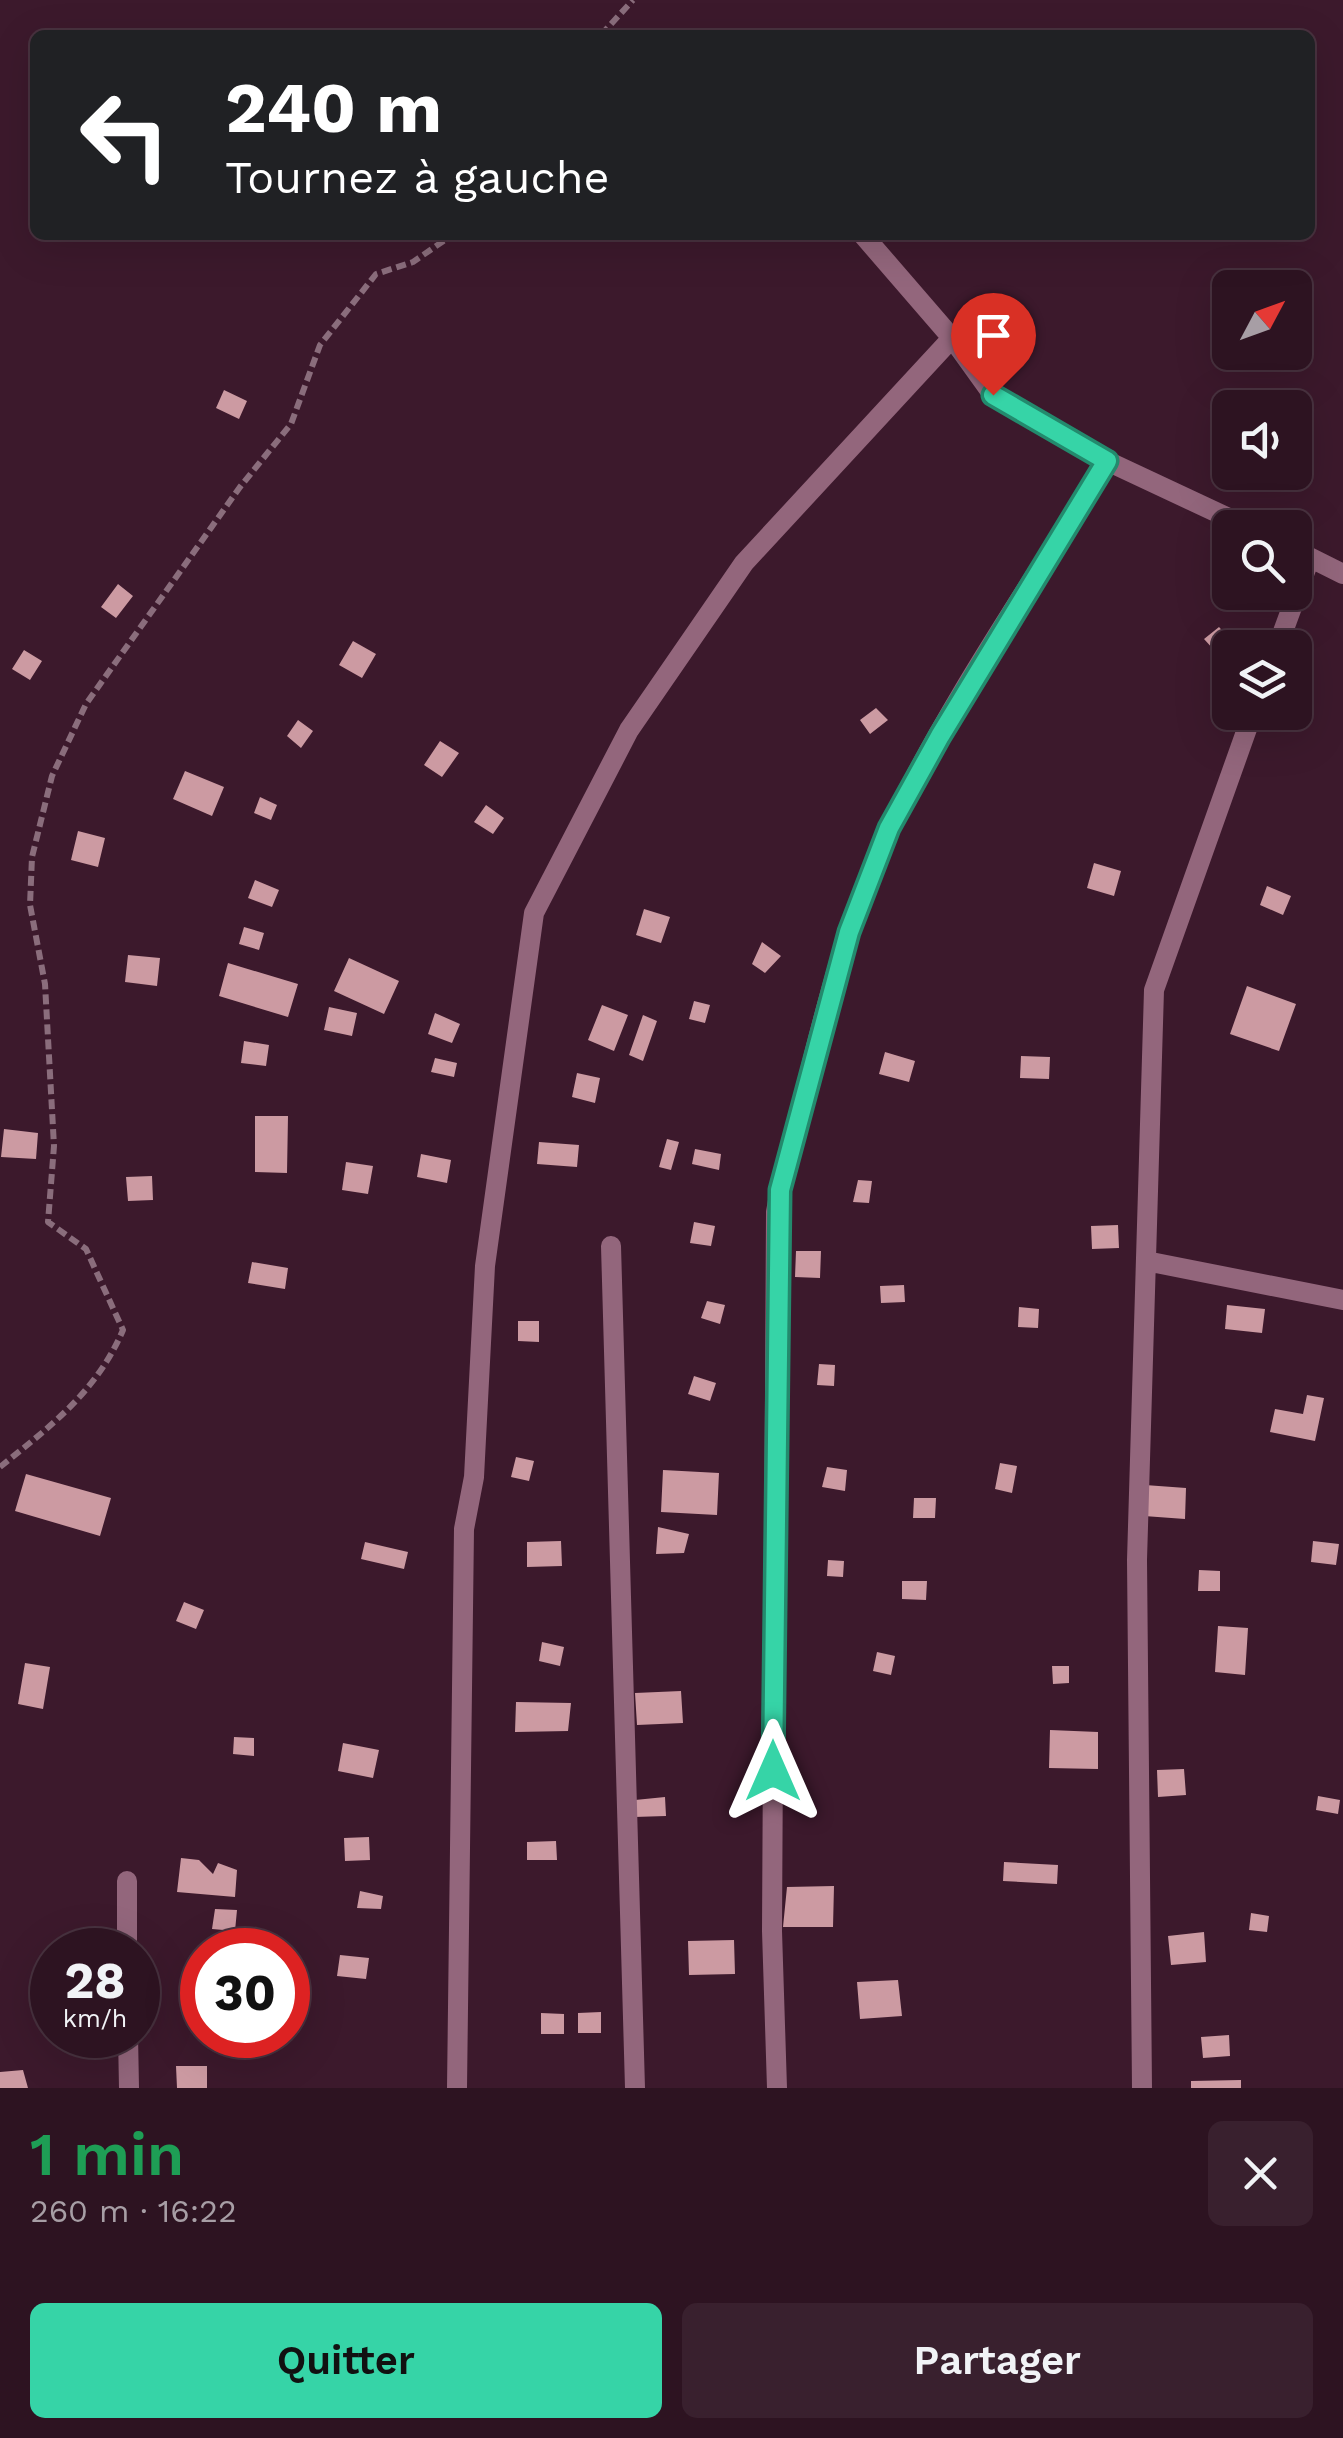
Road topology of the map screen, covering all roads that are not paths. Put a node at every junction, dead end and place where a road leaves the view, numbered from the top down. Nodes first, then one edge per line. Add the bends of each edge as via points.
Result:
1 (867, 240) edge
2 (952, 338) junction
3 (1107, 461) junction
4 (1212, 510) edge
5 (1312, 558) edge
6 (1343, 574) edge
7 (1246, 730) edge
8 (611, 1246) dead end
9 (1146, 1260) junction
10 (1343, 1300) edge
11 (126, 1881) dead end
12 (127, 1928) edge
13 (128, 2058) edge
14 (129, 2088) edge
15 (457, 2088) edge
16 (634, 2088) edge
17 (777, 2088) edge
18 (1142, 2088) edge

1 - 2 street
2 - 3 street via 993,395
2 - 15 street via 744,563 630,730 528,932 485,1266 474,1477 464,1530
3 - 4 street
3 - 17 street via 889,828 849,932 780,1190 772,1930
5 - 6 street
7 - 9 street via 1157,974
8 - 16 street
9 - 10 street
9 - 18 street via 1137,1560
11 - 12 street
13 - 14 street

